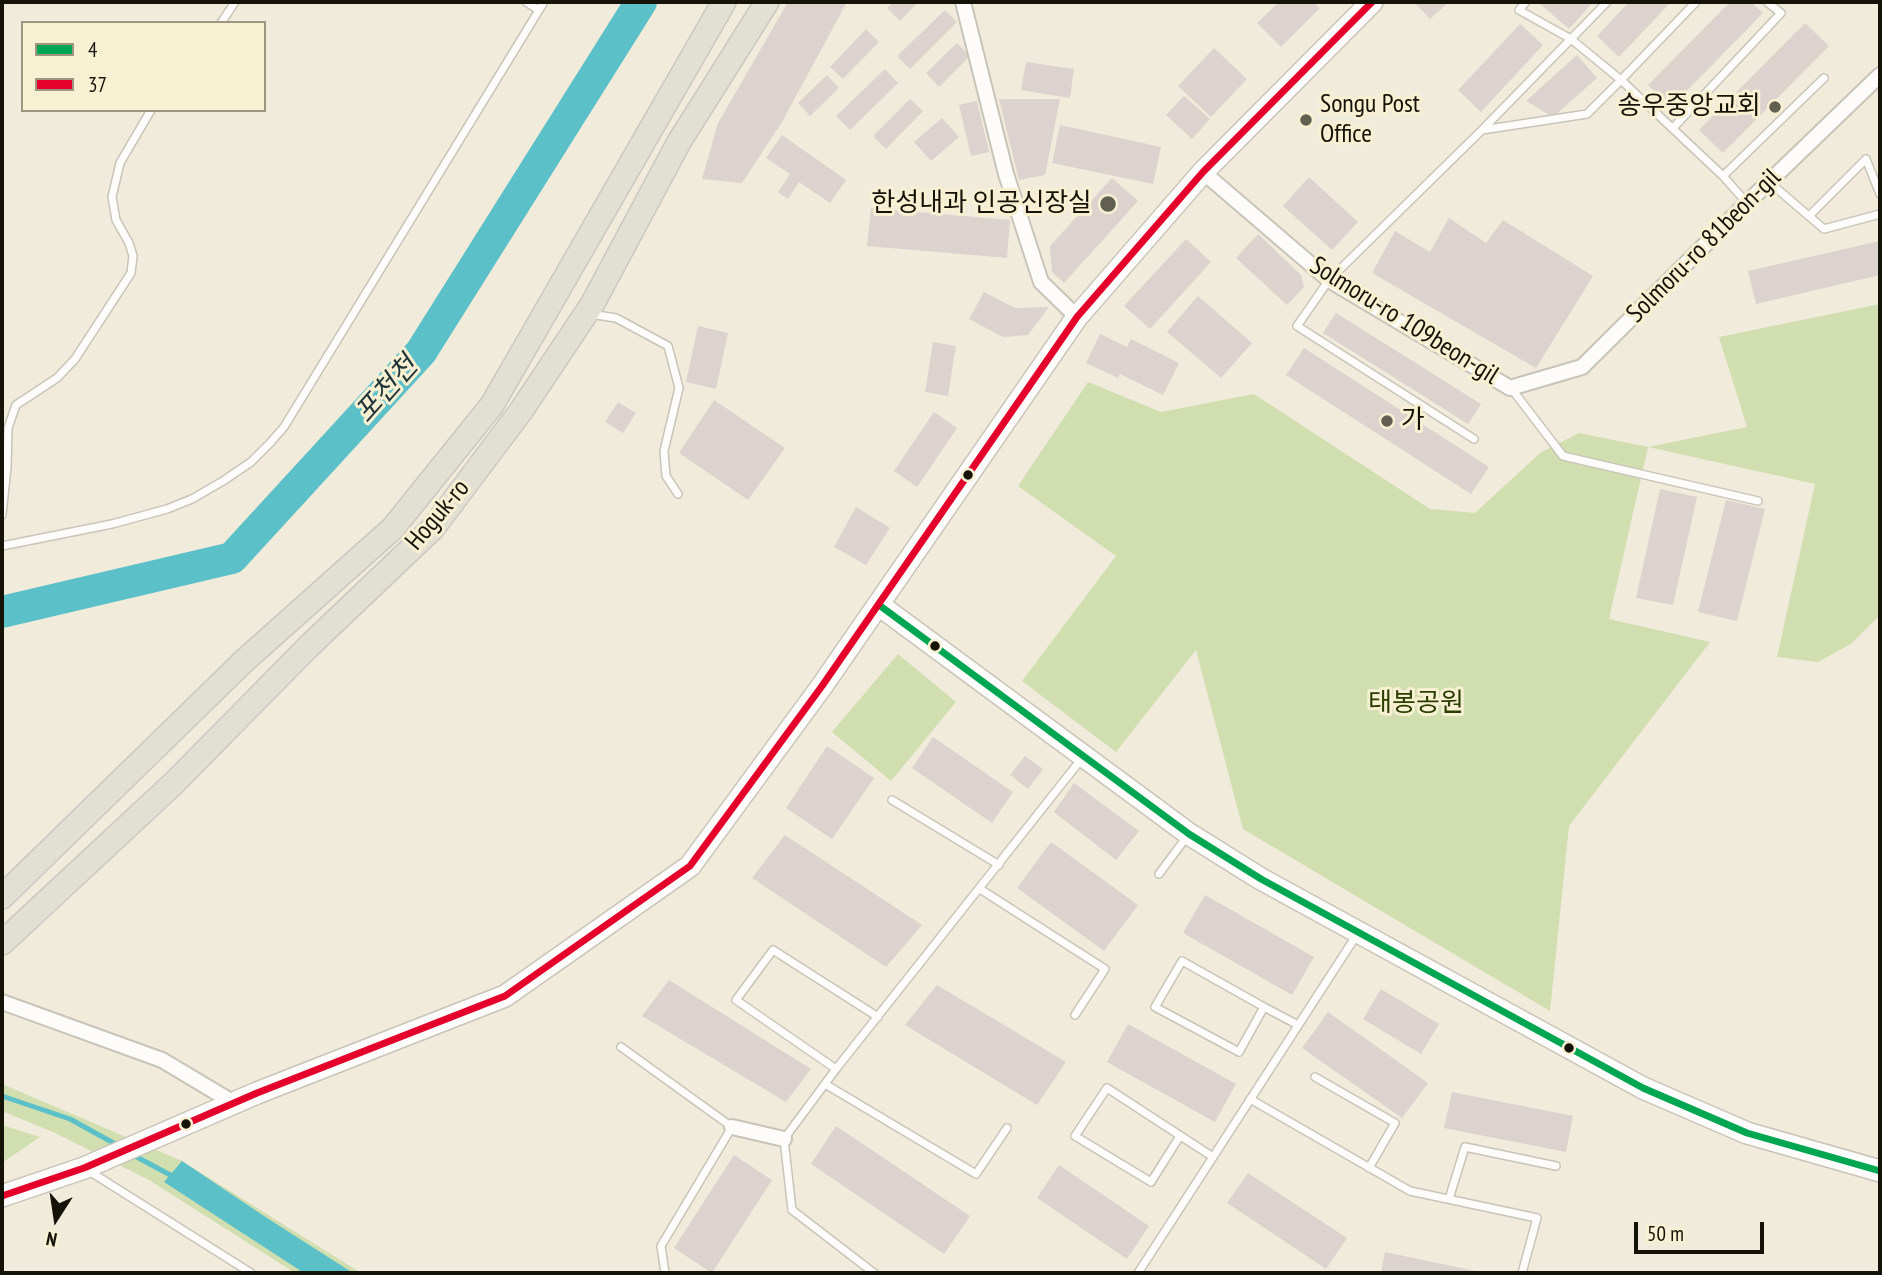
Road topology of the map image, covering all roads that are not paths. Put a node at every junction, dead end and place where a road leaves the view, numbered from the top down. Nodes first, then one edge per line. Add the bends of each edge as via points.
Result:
1 (235, 2) edge
2 (526, 2) edge
3 (544, 2) edge
4 (724, 2) edge
5 (767, 2) edge
6 (963, 2) edge
7 (1372, 2) edge
8 (1526, 2) edge
9 (1607, 2) edge
10 (1696, 2) edge
11 (1767, 2) edge
12 (539, 10) junction
13 (222, 21) edge
14 (1571, 39) junction
15 (1880, 75) edge
16 (1824, 78) dead end
17 (1621, 80) junction
18 (150, 112) edge
19 (1673, 128) junction
20 (1482, 130) junction
21 (1203, 172) junction
22 (1723, 176) junction
23 (1769, 182) junction
24 (1880, 194) edge
25 (1747, 202) junction
26 (1880, 214) edge
27 (1809, 216) junction
28 (1329, 280) junction
29 (585, 313) junction
30 (1077, 317) junction
31 (1510, 387) junction
32 (1474, 439) dead end
33 (678, 494) dead end
34 (1758, 500) dead end
35 (2, 515) edge
36 (2, 546) edge
37 (879, 605) junction
38 (1083, 757) junction
39 (892, 800) dead end
40 (1189, 834) junction
41 (999, 864) junction
42 (1159, 874) dead end
43 (980, 889) junction
44 (2, 897) edge
45 (1359, 932) junction
46 (2, 943) edge
47 (2, 1002) edge
48 (1264, 1007) junction
49 (1075, 1016) dead end
50 (878, 1017) junction
51 (1297, 1025) junction
52 (621, 1047) dead end
53 (836, 1069) junction
54 (1315, 1076) dead end
55 (825, 1084) junction
56 (1250, 1100) junction
57 (234, 1103) junction
58 (732, 1127) junction
59 (1007, 1128) dead end
60 (1180, 1136) junction
61 (784, 1139) junction
62 (1213, 1157) junction
63 (1556, 1166) dead end
64 (84, 1168) junction
65 (1369, 1168) junction
66 (1880, 1171) edge
67 (2, 1196) edge
68 (1449, 1199) junction
69 (251, 1273) edge
70 (666, 1273) edge
71 (874, 1273) edge
72 (1138, 1273) edge
73 (1522, 1273) edge

1 - 13 lane
2 - 12 lane
3 - 12 lane
4 - 44 main road, Hoguk-ro via 492,405 393,528 244,661
5 - 29 main road, Hoguk-ro via 679,142
6 - 30 street via 1006,174 1041,282
7 - 21 main road
8 - 14 lane via 1519,10
9 - 14 lane
10 - 17 lane
11 - 19 lane via 1781,12
12 - 36 lane via 271,443 223,481 167,509
14 - 17 lane
14 - 20 lane
15 - 23 street, Solmoru-ro 81beon-gil
16 - 22 lane
17 - 19 lane
17 - 20 lane via 1587,114
18 - 35 lane via 120,163 112,197 116,220 133,256 131,274 75,359 57,378 16,405 8,428
19 - 22 lane
20 - 28 lane
21 - 28 street, Solmoru-ro 109beon-gil
21 - 30 main road
22 - 25 lane
23 - 25 street, Solmoru-ro 81beon-gil
23 - 27 lane
24 - 27 lane via 1866,159
25 - 31 street, Solmoru-ro 81beon-gil via 1582,367
26 - 27 lane via 1824,229
28 - 31 street, Solmoru-ro 109beon-gil
28 - 32 lane via 1297,326
29 - 33 lane via 616,318 668,346 679,388 664,452 666,476
29 - 46 main road, Hoguk-ro via 521,411 433,528 174,783
30 - 37 main road
31 - 34 lane via 1563,456
37 - 38 main road
37 - 57 main road via 690,866 505,996
38 - 40 main road
38 - 41 lane
39 - 41 lane
40 - 42 lane
40 - 45 main road
41 - 43 lane
43 - 49 lane via 1105,969
43 - 50 lane
45 - 51 lane
45 - 66 main road via 1643,1088 1747,1133
47 - 57 street via 162,1060
48 - 48 lane via 1182,961 1155,1007 1239,1052
48 - 51 lane
50 - 53 lane
50 - 53 lane via 773,950 736,1000
51 - 56 lane
52 - 58 lane
53 - 55 lane
54 - 65 lane via 1395,1123
55 - 59 lane via 976,1174
55 - 61 lane
56 - 62 lane
56 - 65 lane
57 - 64 main road
58 - 61 street
58 - 70 lane via 661,1246
60 - 60 lane via 1107,1088 1075,1136 1151,1182
60 - 62 lane
61 - 71 lane via 792,1210
62 - 72 lane
63 - 68 lane via 1465,1147
64 - 67 main road
64 - 69 lane
65 - 68 lane via 1410,1191
68 - 73 lane via 1537,1218

